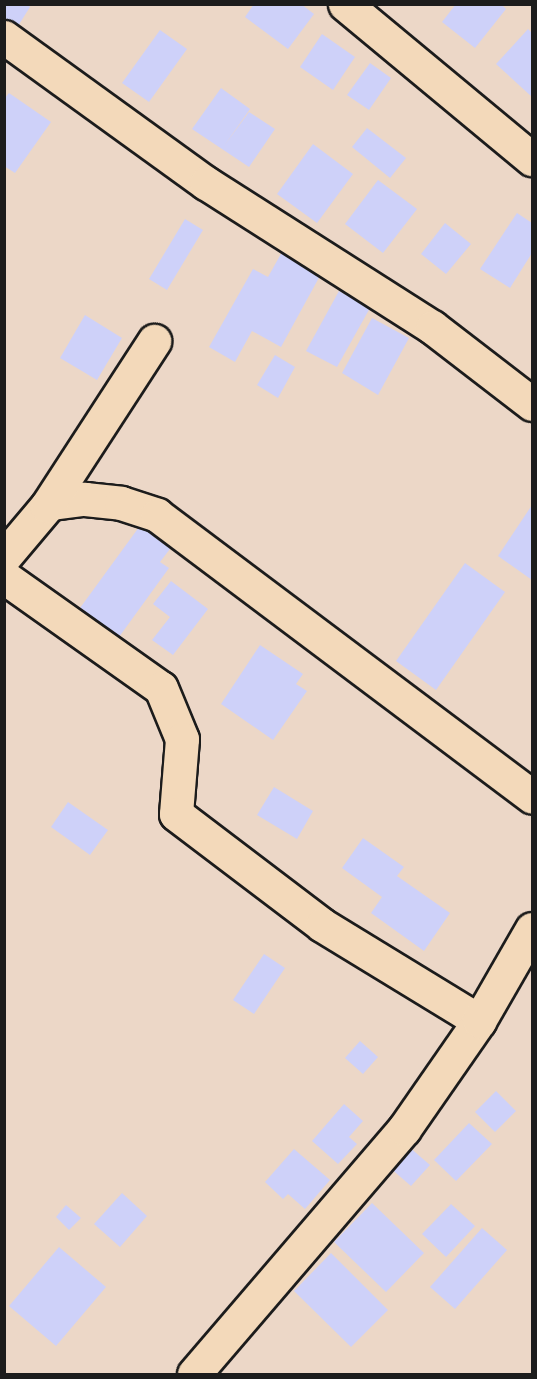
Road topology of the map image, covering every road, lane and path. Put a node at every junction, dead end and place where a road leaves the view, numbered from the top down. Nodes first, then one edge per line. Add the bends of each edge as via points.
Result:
1 (345, 4) edge
2 (4, 38) edge
3 (532, 159) edge
4 (154, 341) dead end
5 (532, 404) edge
6 (50, 502) junction
7 (4, 557) edge
8 (4, 577) edge
9 (532, 797) edge
10 (532, 929) edge
11 (479, 1021) junction
12 (194, 1374) edge

1 - 3 street
2 - 5 street via 206,183 432,327
4 - 6 street
6 - 7 street
6 - 9 street via 85,499 121,503 157,515
8 - 11 street via 161,688 182,738 176,814 322,925
10 - 11 street
11 - 12 street via 404,1129

